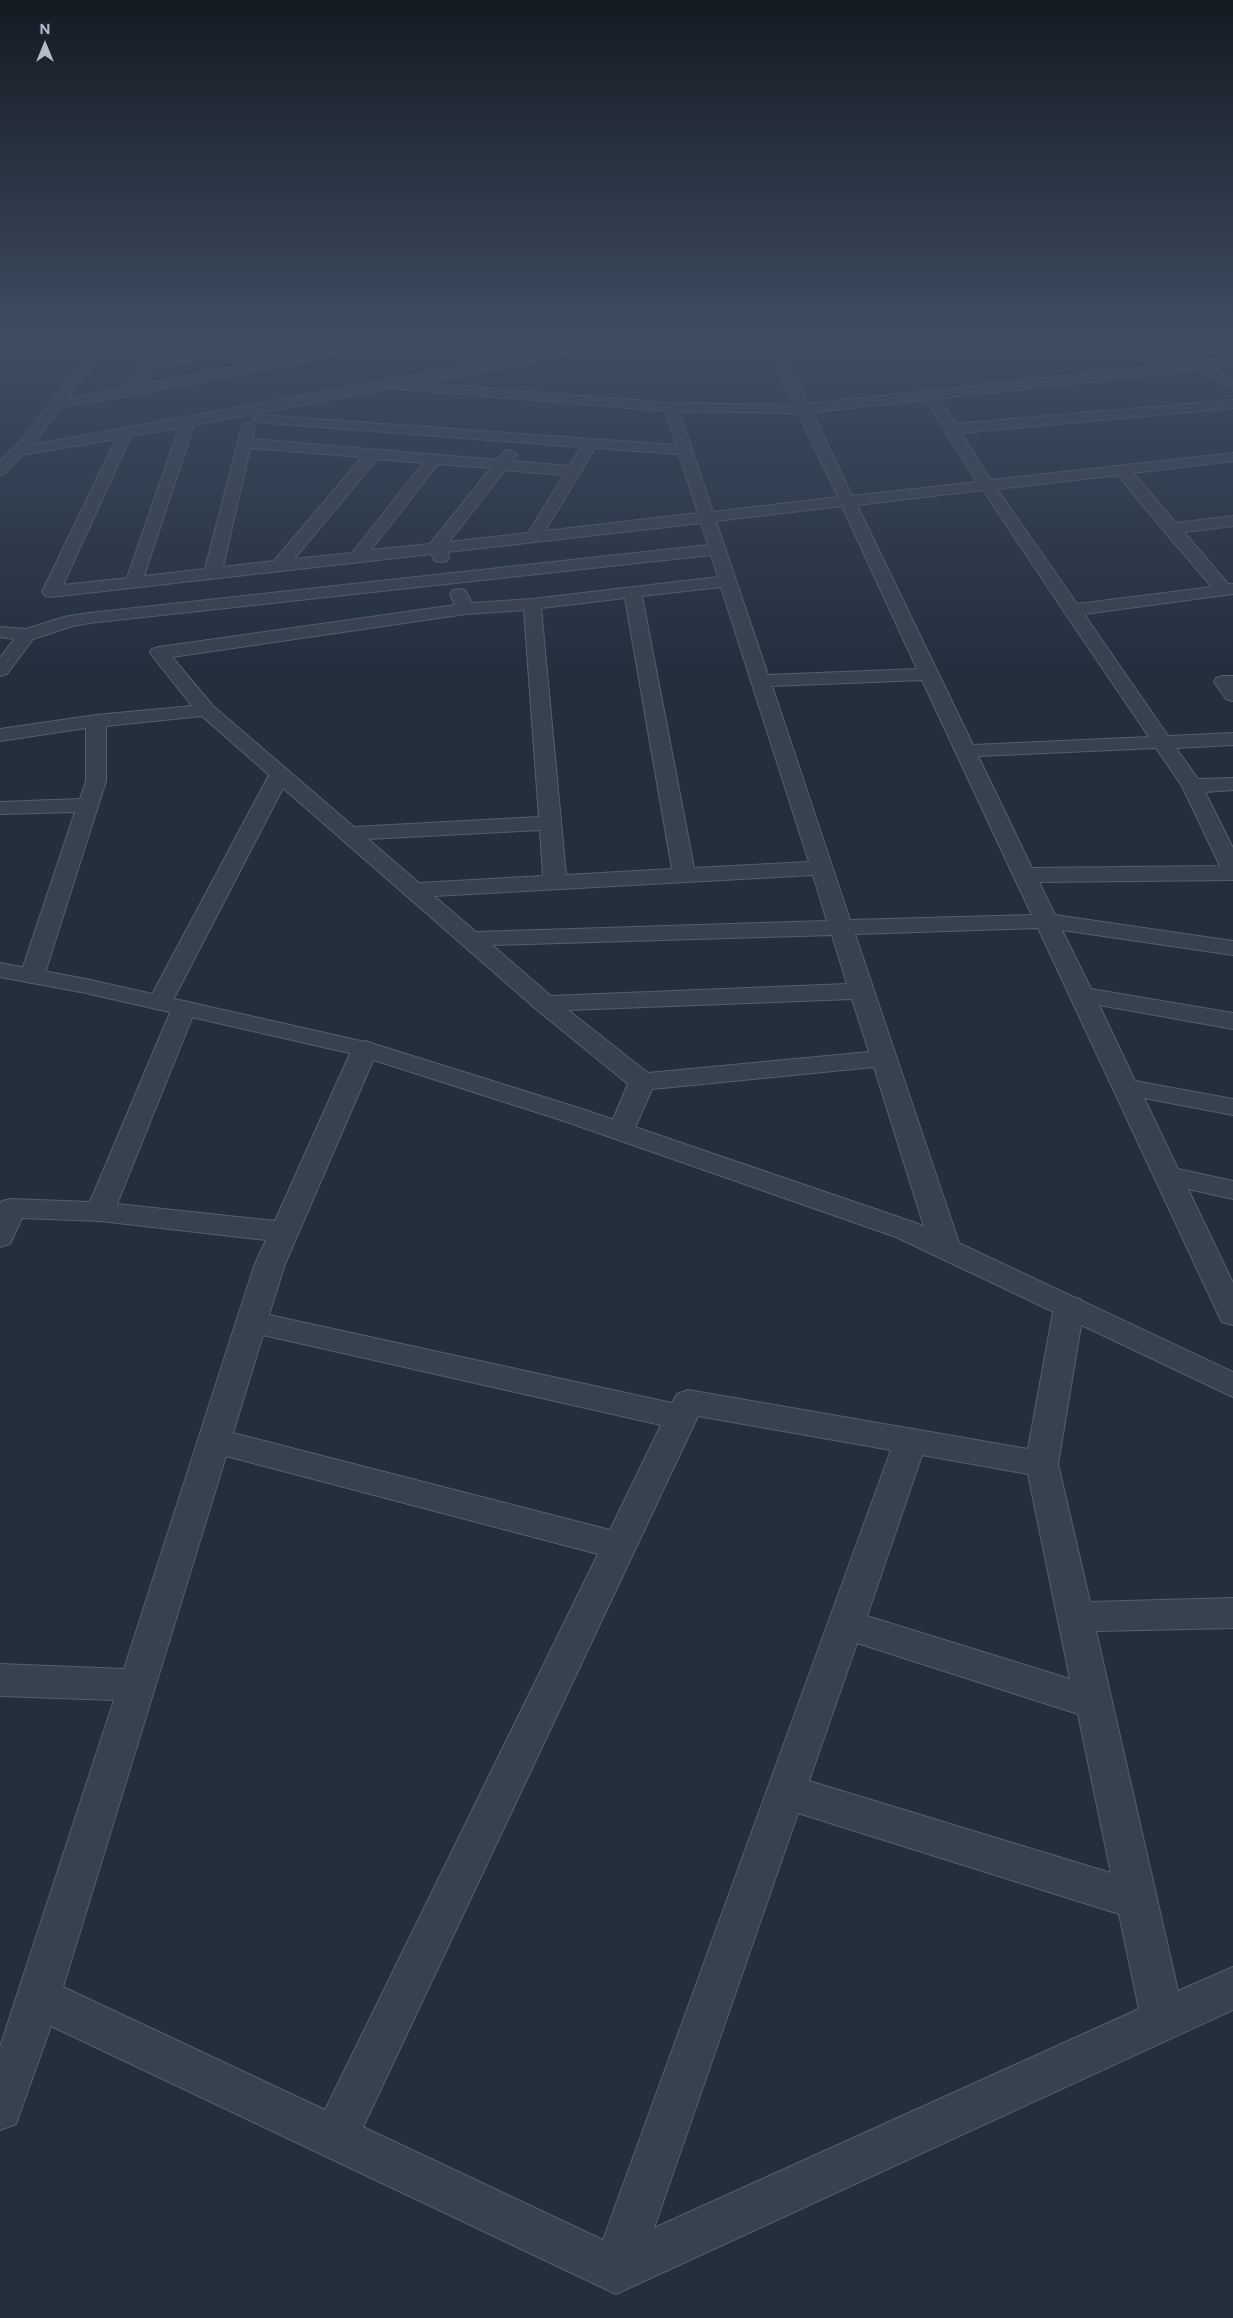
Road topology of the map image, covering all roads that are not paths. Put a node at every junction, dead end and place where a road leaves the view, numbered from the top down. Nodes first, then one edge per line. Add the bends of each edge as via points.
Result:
1 (20, 451) edge
2 (117, 451) edge
3 (178, 451) edge
4 (242, 451) edge
5 (340, 451) edge
6 (511, 451) edge
7 (585, 451) edge
8 (685, 451) edge
9 (823, 451) edge
10 (966, 451) edge
11 (373, 454) junction
12 (1233, 457) edge
13 (434, 459) junction
14 (501, 465) junction
15 (1121, 469) junction
16 (0, 470) edge
17 (574, 471) junction
18 (987, 485) junction
19 (847, 500) junction
20 (706, 517) junction
21 (1233, 521) edge
22 (1171, 529) junction
23 (534, 536) junction
24 (436, 548) junction
25 (716, 549) junction
26 (357, 556) junction
27 (280, 565) junction
28 (213, 573) junction
29 (451, 577) junction
30 (727, 581) junction
31 (134, 582) junction
32 (1228, 590) edge
33 (632, 592) junction
34 (532, 604) junction
35 (466, 609) junction
36 (1072, 610) junction
37 (0, 632) edge
38 (27, 636) junction
39 (0, 670) edge
40 (929, 674) junction
41 (760, 681) junction
42 (1233, 682) edge
43 (1233, 695) edge
44 (206, 710) junction
45 (96, 721) junction
46 (0, 735) edge
47 (1233, 739) edge
48 (1162, 742) junction
49 (966, 751) junction
50 (280, 774) junction
51 (1233, 784) edge
52 (1192, 786) junction
53 (88, 804) junction
54 (0, 808) edge
55 (550, 823) junction
56 (349, 834) junction
57 (821, 868) junction
58 (1233, 872) edge
59 (1024, 874) junction
60 (684, 875) junction
61 (555, 882) junction
62 (412, 890) junction
63 (1047, 921) junction
64 (840, 926) junction
65 (469, 939) junction
66 (1233, 948) edge
67 (0, 970) edge
68 (32, 976) junction
69 (861, 991) junction
70 (1082, 995) junction
71 (545, 1004) junction
72 (172, 1005) junction
73 (1233, 1021) edge
74 (365, 1049) junction
75 (883, 1058) junction
76 (642, 1082) junction
77 (1126, 1087) junction
78 (1233, 1107) edge
79 (621, 1131) junction
80 (1168, 1176) junction
81 (1233, 1190) edge
82 (100, 1212) junction
83 (2, 1224) edge
84 (284, 1232) junction
85 (946, 1249) junction
86 (1230, 1304) edge
87 (1068, 1307) junction
88 (251, 1322) junction
89 (1233, 1385) edge
90 (682, 1417) junction
91 (214, 1441) junction
92 (911, 1441) junction
93 (1042, 1464) junction
94 (619, 1546) junction
95 (1233, 1613) edge
96 (1075, 1617) junction
97 (846, 1624) junction
98 (0, 1680) edge
99 (138, 1685) junction
100 (1094, 1703) junction
101 (786, 1792) junction
102 (1137, 1900) junction
103 (1233, 1988) edge
104 (40, 1998) junction
105 (1163, 2020) junction
106 (0, 2108) edge
107 (334, 2138) junction
108 (616, 2270) junction

1 - 16 street
2 - 31 street via 51,592
3 - 31 street
4 - 28 street
5 - 11 street
6 - 14 street
7 - 17 street
8 - 20 street
9 - 19 street
10 - 18 street
11 - 13 street
11 - 27 street
12 - 15 street
13 - 14 street
13 - 26 street
14 - 17 street
14 - 24 street
15 - 18 street
15 - 22 street
17 - 23 street
18 - 19 street
18 - 36 street
19 - 20 street
19 - 40 street
20 - 23 street
20 - 25 street
21 - 22 street
22 - 32 street
23 - 24 street
24 - 26 street
24 - 29 street
25 - 29 street
25 - 30 street
26 - 27 street
27 - 28 street
28 - 31 street
29 - 35 street
29 - 38 street via 83,619
30 - 33 street
30 - 41 street
32 - 36 street
33 - 34 street
33 - 60 street
34 - 35 street
34 - 55 street
35 - 44 street via 159,652
36 - 48 street
37 - 38 street
38 - 39 street
40 - 41 street
40 - 49 street
41 - 57 street
42 - 43 street via 1223,682
44 - 45 street
44 - 50 street
45 - 46 street
45 - 53 street via 96,781
47 - 48 street
48 - 49 street
48 - 52 street
49 - 59 street
50 - 56 street
50 - 72 street
51 - 52 street
52 - 58 street
53 - 54 street
53 - 68 street
55 - 56 street
55 - 61 street
56 - 62 street
57 - 60 street
57 - 64 street
58 - 59 street
59 - 63 street
60 - 61 street
61 - 62 street
62 - 65 street
63 - 64 street
63 - 66 street
63 - 70 street
64 - 65 street
64 - 69 street
65 - 71 street
67 - 68 street
68 - 72 street
69 - 71 street
69 - 75 street
70 - 73 street
70 - 77 street
71 - 76 street
72 - 74 street
72 - 82 street
74 - 79 street
74 - 84 street
75 - 76 street
75 - 85 street
76 - 79 street
77 - 78 street
77 - 80 street
79 - 85 street via 906,1230
80 - 81 street
80 - 86 street
82 - 83 street via 12,1208
82 - 84 street
84 - 88 street
85 - 87 street
87 - 89 street
87 - 93 street
88 - 90 street
88 - 91 street
90 - 92 street via 688,1402
90 - 94 street
91 - 94 street
91 - 99 street
92 - 93 street
92 - 97 street
93 - 96 street
94 - 107 street
95 - 96 street
96 - 100 street
97 - 100 street
97 - 101 street
98 - 99 street
99 - 104 street
100 - 102 street
101 - 102 street
101 - 108 street
102 - 105 street
103 - 105 street
104 - 106 street
104 - 107 street
105 - 108 street
107 - 108 street

